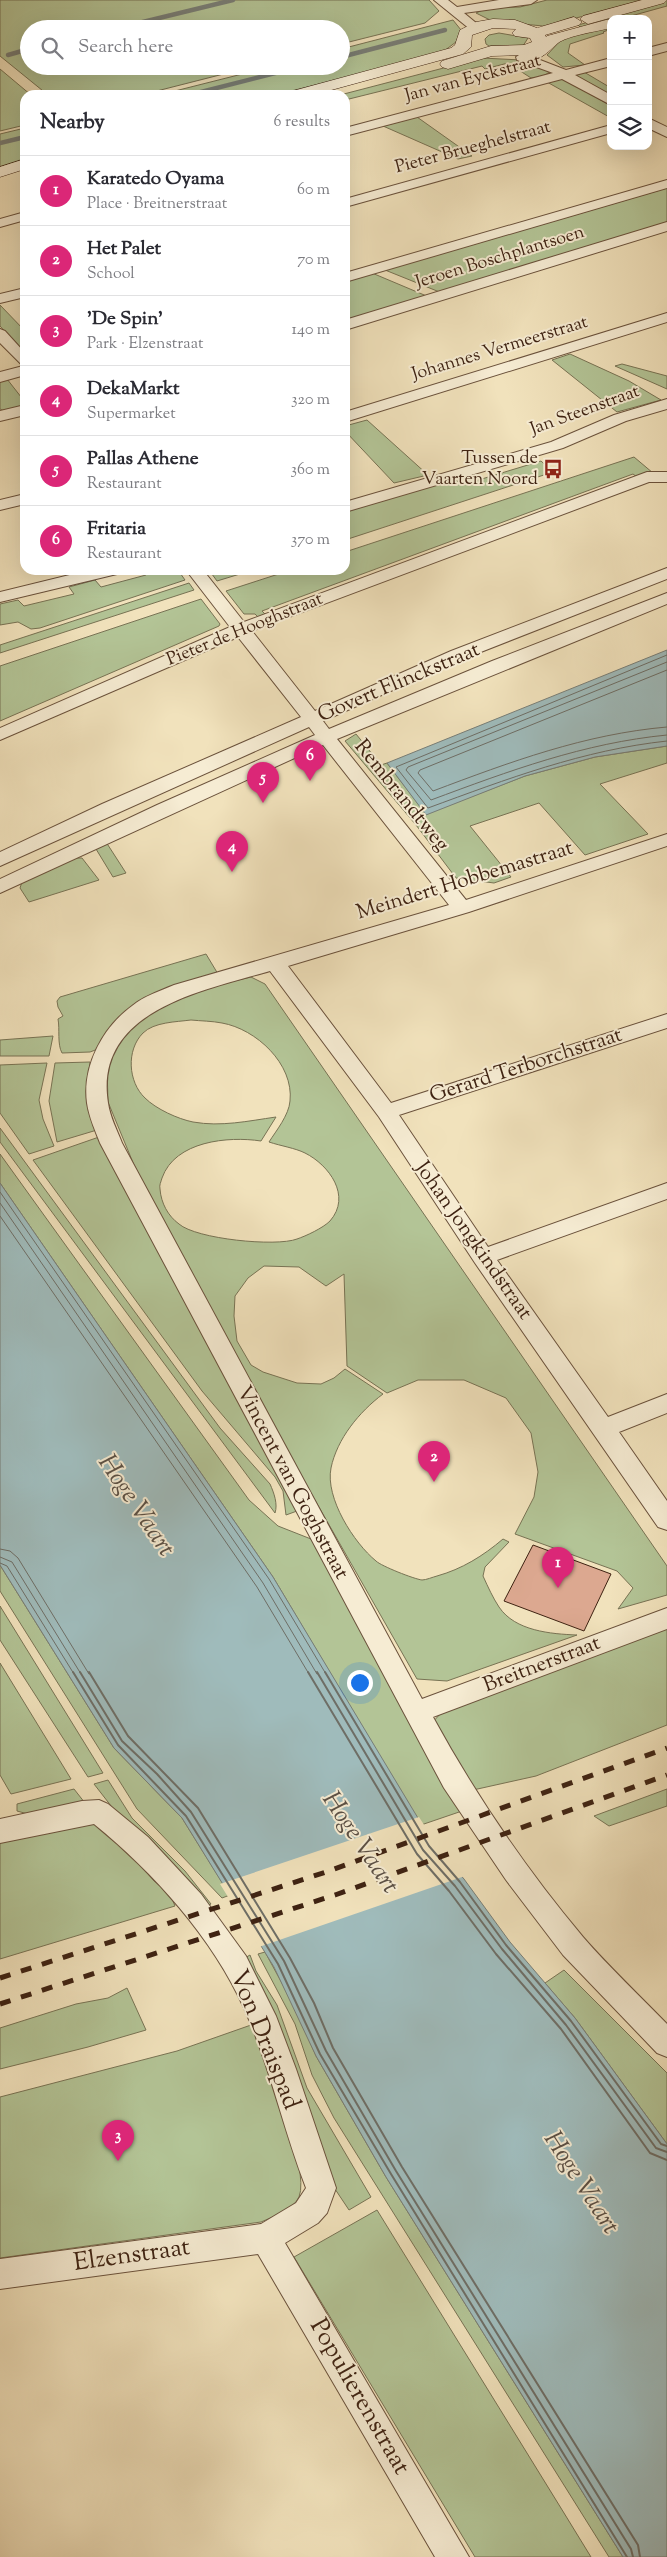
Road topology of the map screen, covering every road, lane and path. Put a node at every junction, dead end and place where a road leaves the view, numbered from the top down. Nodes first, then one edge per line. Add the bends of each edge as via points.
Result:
1 (440, 0) edge
2 (531, 0) edge
3 (659, 0) edge
4 (455, 7) edge
5 (667, 8) edge
6 (641, 15) edge
7 (607, 24) edge
8 (475, 31) junction
9 (538, 42) junction
10 (667, 47) edge
11 (652, 51) edge
12 (488, 53) junction
13 (522, 57) junction
14 (607, 63) edge
15 (552, 67) junction
16 (564, 74) junction
17 (314, 90) edge
18 (350, 90) edge
19 (607, 98) edge
20 (652, 119) edge
21 (607, 130) edge
22 (350, 131) edge
23 (667, 133) edge
24 (20, 166) edge
25 (0, 172) edge
26 (20, 176) edge
27 (0, 181) edge
28 (667, 184) edge
29 (350, 202) edge
30 (20, 217) edge
31 (0, 223) edge
32 (667, 226) edge
33 (350, 277) edge
34 (20, 293) edge
35 (0, 299) edge
36 (667, 317) edge
37 (350, 323) edge
38 (0, 334) edge
39 (20, 356) edge
40 (20, 371) edge
41 (0, 377) edge
42 (667, 404) edge
43 (20, 411) edge
44 (350, 415) edge
45 (0, 416) edge
46 (665, 476) edge
47 (20, 500) edge
48 (0, 505) edge
49 (350, 506) edge
50 (667, 573) edge
51 (91, 575) edge
52 (198, 575) edge
53 (0, 598) edge
54 (667, 598) edge
55 (534, 624) junction
56 (241, 629) junction
57 (553, 642) junction
58 (312, 717) junction
59 (0, 735) edge
60 (326, 738) junction
61 (109, 808) junction
62 (127, 826) junction
63 (667, 840) edge
64 (0, 860) edge
65 (0, 887) edge
66 (462, 908) junction
67 (276, 963) junction
68 (667, 1021) edge
69 (386, 1112) junction
70 (667, 1191) edge
71 (483, 1257) junction
72 (667, 1403) edge
73 (604, 1428) junction
74 (667, 1520) edge
75 (667, 1618) edge
76 (417, 1712) junction
77 (0, 1831) edge
78 (665, 2038) edge
79 (265, 2238) junction
80 (0, 2274) edge
81 (453, 2557) edge

1 - 4 street
2 - 4 street
3 - 9 main road via 574,22
4 - 8 street
4 - 8 street via 454,16
5 - 6 main road
7 - 9 main road
8 - 9 main road via 500,28 522,33
8 - 12 main road via 473,41
8 - 17 main road via 462,47 451,53
9 - 12 main road via 521,51
9 - 13 main road
9 - 15 street
10 - 11 street
12 - 13 main road
12 - 18 main road
13 - 15 street
14 - 16 street, Jan van Eyckstraat
15 - 16 street
16 - 19 street
16 - 22 street, Jan van Eyckstraat
20 - 23 street
21 - 29 street, Pieter Brueghelstraat
24 - 25 main road
26 - 27 main road
28 - 33 street, Jeroen Boschplantsoen
30 - 31 street
32 - 37 street, Jeroen Boschplantsoen
34 - 35 street
36 - 44 street, Johannes Vermeerstraat
38 - 39 street
40 - 41 street
42 - 49 street, Jan Steenstraat via 620,418 557,445
43 - 45 street
46 - 56 street, Pieter de Hooghstraat via 647,477
47 - 48 street
50 - 55 street, Govert Flinckstraat
51 - 53 street
52 - 56 street, Rembrandtweg
54 - 57 street, Govert Flinckstraat
55 - 57 street
55 - 58 street, Govert Flinckstraat
56 - 58 street, Rembrandtweg
56 - 59 street, Pieter de Hooghstraat
57 - 60 street, Govert Flinckstraat
58 - 60 street, Rembrandtweg
58 - 61 street, Govert Flinckstraat
60 - 62 street, Govert Flinckstraat
60 - 66 street, Rembrandtweg
61 - 62 street
61 - 64 street, Govert Flinckstraat
62 - 65 street, Govert Flinckstraat
63 - 66 street, Meindert Hobbemastraat
66 - 67 street, Meindert Hobbemastraat
67 - 69 street, Johan Jongkindstraat
67 - 76 street, Vincent van Goghstraat via 181,990 141,1010 118,1033 103,1058 96,1087 97,1101 111,1143 162,1241
68 - 69 street, Gerard Terborchstraat
69 - 71 street, Johan Jongkindstraat
70 - 71 street
71 - 73 street, Johan Jongkindstraat
72 - 73 street
73 - 74 street, Johan Jongkindstraat
75 - 76 street, Breitnerstraat
76 - 78 street, Vincent van Goghstraat via 453,1780 530,1891 573,1946
77 - 79 street, Von Draispad via 99,1812 190,1900 236,1965 253,1997 282,2071 306,2153 321,2188 316,2203 307,2213
79 - 80 street, Elzenstraat
79 - 81 street, Populierenstraat

